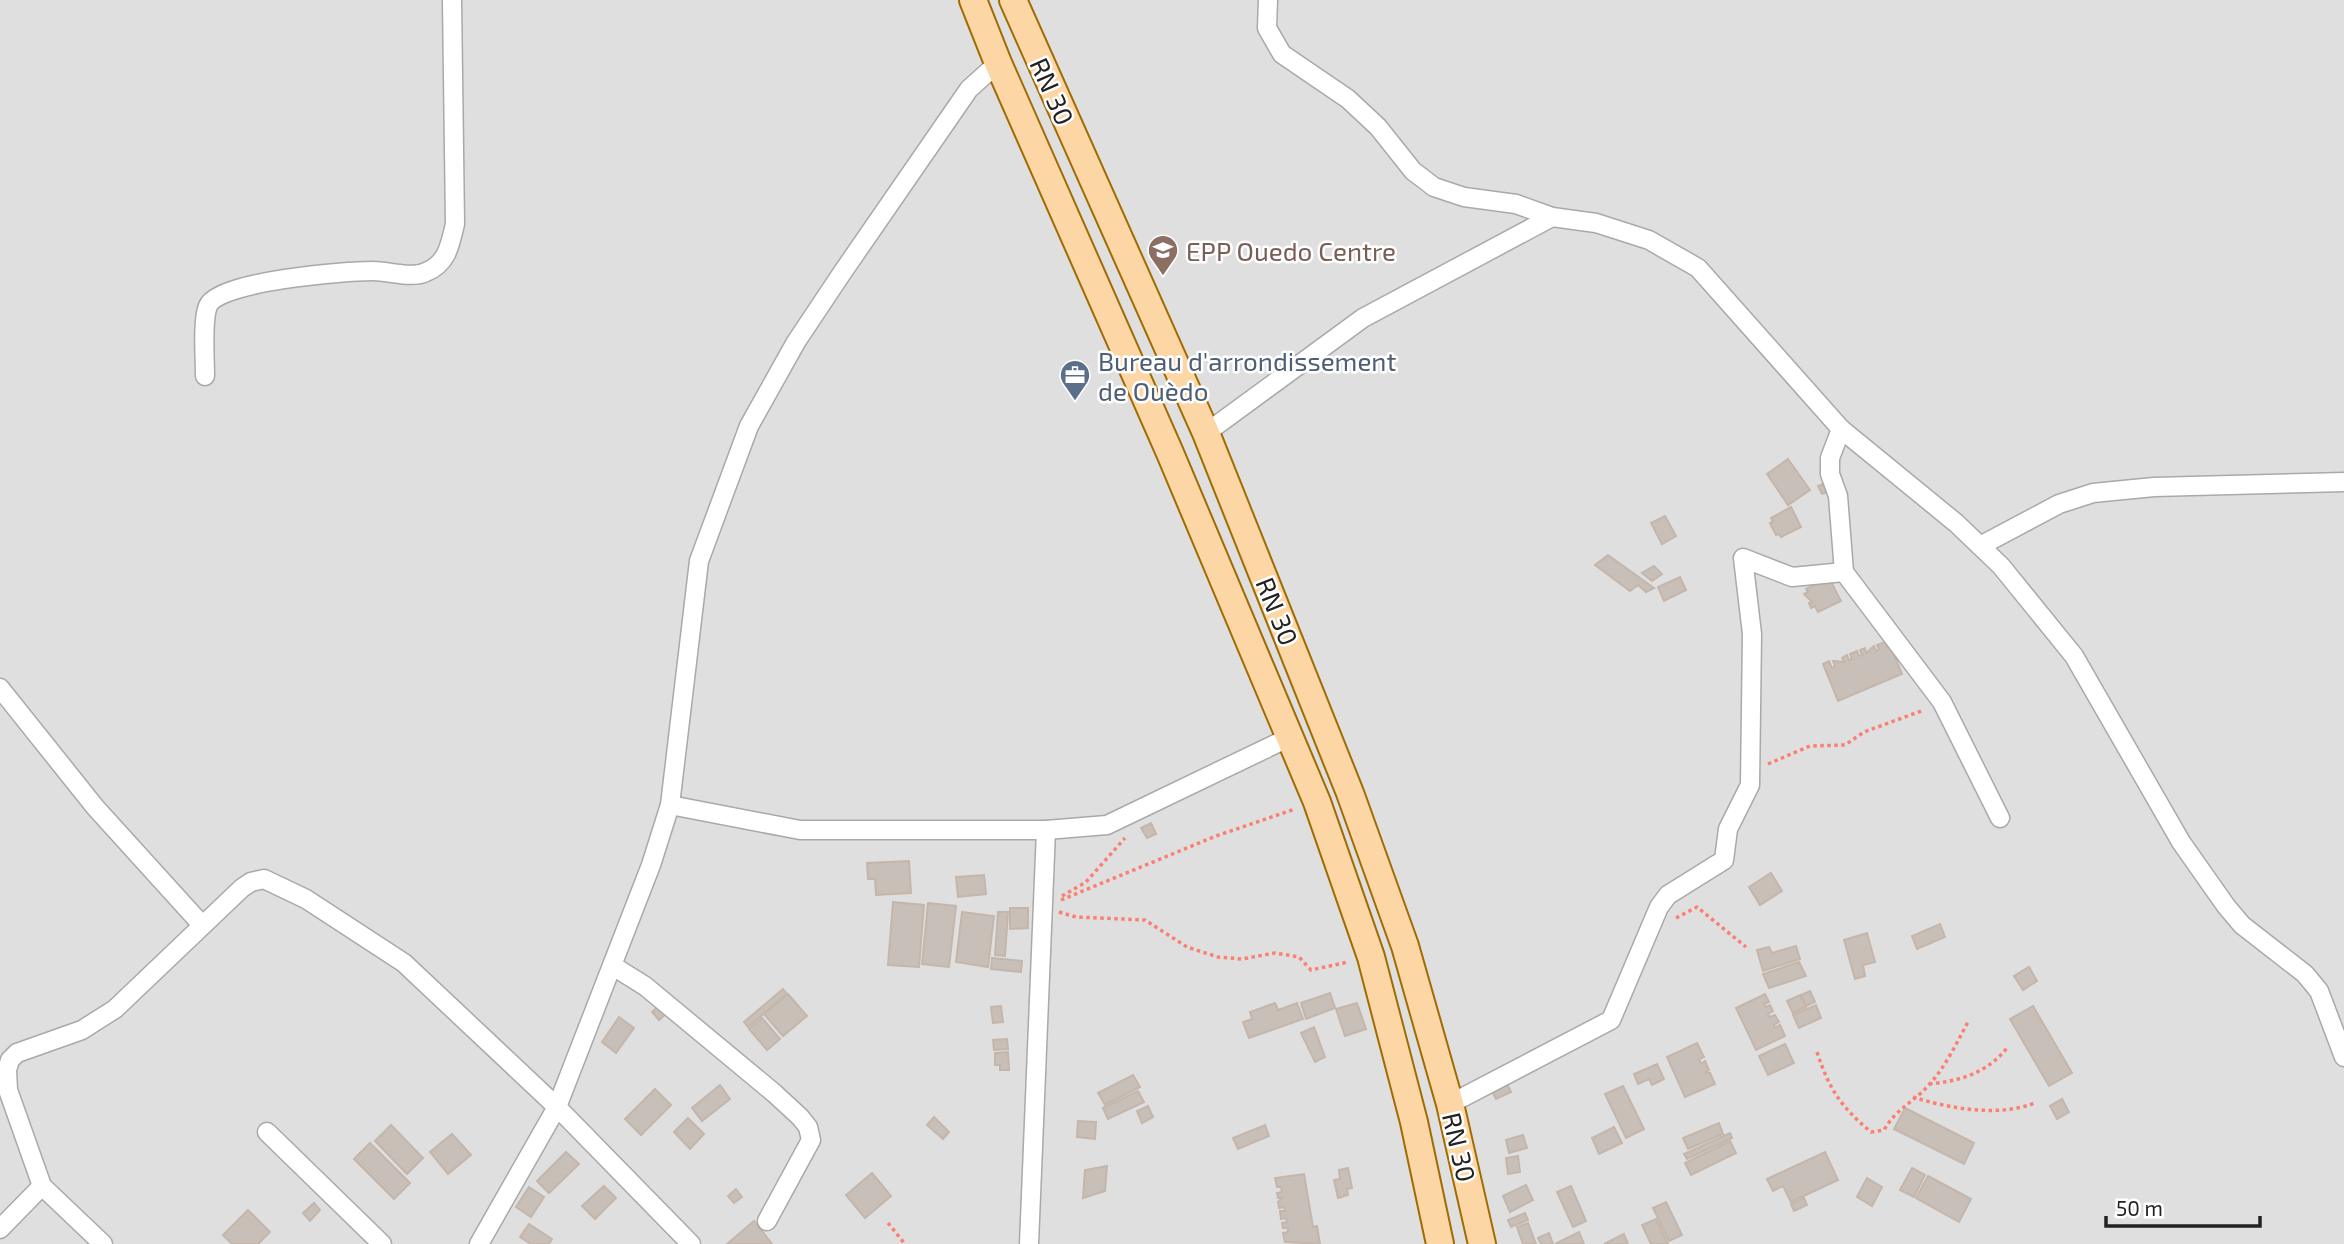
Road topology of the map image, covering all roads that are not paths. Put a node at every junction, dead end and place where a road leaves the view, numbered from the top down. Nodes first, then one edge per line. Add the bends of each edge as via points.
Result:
1 (452, 0) edge
2 (973, 0) edge
3 (1013, 0) edge
4 (1268, 0) edge
5 (998, 64) junction
6 (1552, 217) junction
7 (205, 376) dead end
8 (1841, 429) junction
9 (1206, 433) junction
10 (2344, 482) edge
11 (1980, 546) junction
12 (1844, 572) junction
13 (0, 688) edge
14 (1290, 737) junction
15 (670, 805) junction
16 (2000, 818) dead end
17 (1046, 830) junction
18 (202, 925) junction
19 (612, 966) junction
20 (2344, 1057) edge
21 (1450, 1104) junction
22 (557, 1107) junction
23 (267, 1132) dead end
24 (42, 1186) junction
25 (766, 1222) dead end
26 (0, 1229) edge
27 (103, 1244) edge
28 (382, 1244) edge
29 (479, 1244) edge
30 (691, 1244) edge
31 (1029, 1244) edge
32 (1440, 1244) edge
33 (1482, 1244) edge

1 - 7 street via 455,224 447,255 418,274 355,271 249,286 215,297 207,307
2 - 5 main road, RN 30
3 - 9 main road, RN 30 / RN 30
4 - 6 street via 1267,28 1282,54 1348,99 1378,127 1412,171 1434,187 1464,197 1516,204
5 - 14 main road, RN 30 via 1165,440
5 - 15 street via 970,89 842,273 749,426 699,561
6 - 8 street via 1573,217 1649,240 1698,268
6 - 9 street via 1363,318
8 - 11 street
8 - 12 street via 1830,458 1830,474 1838,496
9 - 21 main road, RN 30 / RN 30 via 1350,793 1405,946
10 - 11 street via 2093,493 2059,504
11 - 20 street via 2043,614 2074,656 2174,831 2226,906 2319,991
12 - 16 street via 1942,702
12 - 21 street via 1792,577 1743,558 1752,635 1750,771 1749,785 1728,829 1724,860 1668,895 1611,1020
13 - 18 street via 95,807
14 - 17 street via 1107,825
14 - 32 main road, RN 30 via 1371,957
15 - 17 street via 800,830
15 - 19 street
17 - 31 street
18 - 22 street via 251,882 264,879 306,899 404,963
18 - 24 street via 107,1015 10,1060 8,1090
19 - 22 street
19 - 25 street via 645,986 775,1093 808,1127 811,1140
21 - 33 main road, RN 30 / RN 30
22 - 29 street
22 - 30 street
23 - 28 street
24 - 26 street
24 - 27 street

